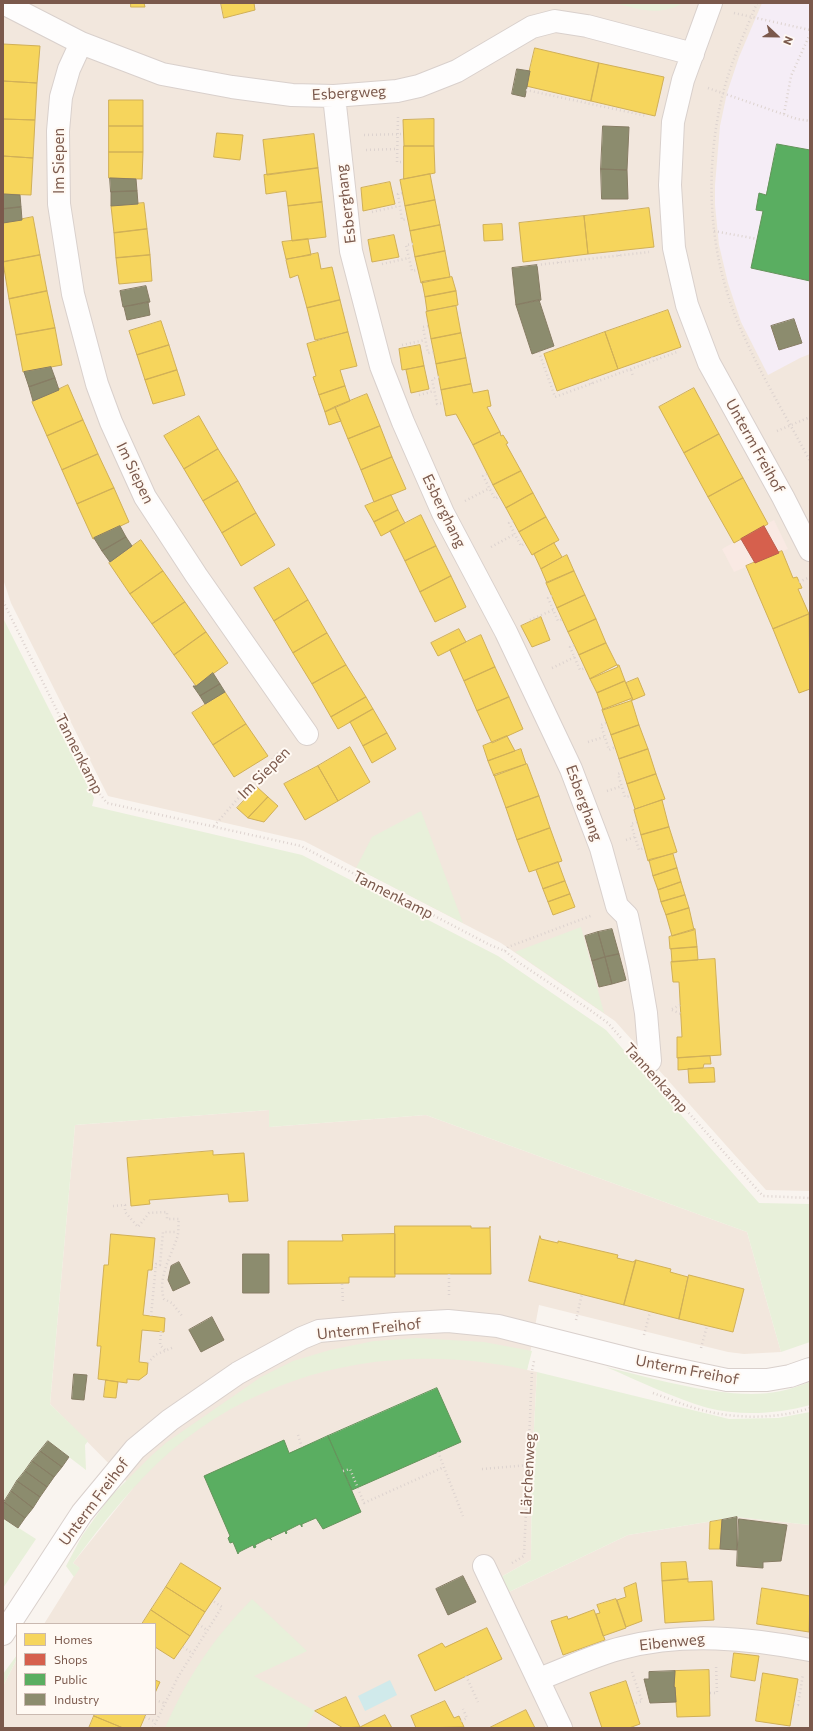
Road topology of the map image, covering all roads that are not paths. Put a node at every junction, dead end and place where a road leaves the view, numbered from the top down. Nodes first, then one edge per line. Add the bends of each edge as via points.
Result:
1 (3, 3) edge
2 (711, 3) edge
3 (81, 43) junction
4 (693, 54) junction
5 (334, 96) junction
6 (810, 550) edge
7 (308, 734) road end
8 (654, 1069) road end
9 (810, 1369) edge
10 (486, 1571) road end
11 (3, 1634) edge
12 (810, 1650) edge
13 (539, 1679) junction
14 (561, 1728) edge

1 - 3 street, Esbergweg
2 - 4 street, Unterm Freihof
3 - 5 street, Esbergweg via 162,74 292,95
3 - 7 street, Im Siepen via 69,69 61,97 58,131 59,204 74,294 97,384 145,497 196,575
4 - 5 street, Esbergweg via 587,26 555,21 532,27 457,71 419,86 398,91
4 - 6 street, Unterm Freihof via 683,80 673,122 670,185 674,248 687,305 710,363
5 - 8 street, Esberghang via 351,251 381,366 402,422 443,513 502,624 564,751 601,848 617,906 627,916
9 - 11 street, Unterm Freihof via 767,1380 727,1380 637,1361 498,1326 448,1321 319,1331 238,1373 170,1420 135,1449 82,1513
10 - 13 street
12 - 13 street, Eibenweg via 735,1639 686,1639 645,1643 618,1649
13 - 14 street

